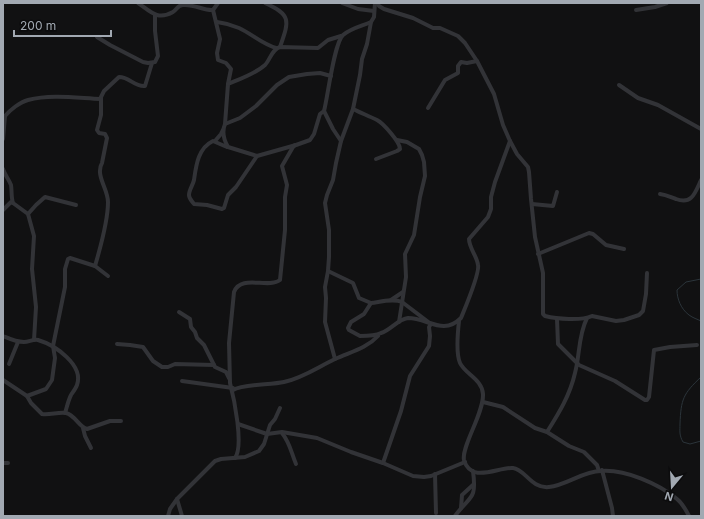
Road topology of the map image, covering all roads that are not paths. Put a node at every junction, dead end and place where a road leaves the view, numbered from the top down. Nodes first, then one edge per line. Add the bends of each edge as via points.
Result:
1 (138, 3) edge
2 (218, 3) edge
3 (265, 3) edge
4 (342, 3) edge
5 (376, 3) edge
6 (667, 3) edge
7 (213, 10) junction
8 (636, 10) dead end
9 (374, 11) junction
10 (155, 16) junction
11 (217, 22) junction
12 (371, 22) junction
13 (341, 36) junction
14 (98, 38) dead end
15 (278, 47) junction
16 (477, 61) junction
17 (152, 63) junction
18 (331, 76) junction
19 (228, 84) junction
20 (619, 85) dead end
21 (101, 99) junction
22 (428, 108) dead end
23 (3, 109) edge
24 (353, 109) junction
25 (324, 110) junction
26 (5, 116) junction
27 (225, 124) junction
28 (223, 129) junction
29 (701, 129) edge
30 (3, 139) edge
31 (397, 140) junction
32 (215, 141) junction
33 (341, 141) junction
34 (510, 141) junction
35 (296, 145) junction
36 (228, 147) junction
37 (257, 156) junction
38 (376, 159) dead end
39 (3, 169) edge
40 (700, 183) edge
41 (557, 192) dead end
42 (660, 194) dead end
43 (13, 203) junction
44 (532, 204) junction
45 (76, 205) dead end
46 (3, 210) edge
47 (28, 214) junction
48 (624, 249) dead end
49 (538, 254) junction
50 (95, 266) junction
51 (328, 271) junction
52 (647, 273) dead end
53 (108, 276) dead end
54 (404, 291) junction
55 (390, 300) junction
56 (402, 302) junction
57 (371, 303) junction
58 (179, 312) dead end
59 (587, 318) junction
60 (557, 319) junction
61 (459, 320) junction
62 (399, 322) junction
63 (431, 324) junction
64 (3, 336) edge
65 (378, 336) dead end
66 (34, 340) junction
67 (18, 342) junction
68 (117, 344) dead end
69 (697, 345) dead end
70 (53, 346) junction
71 (335, 359) junction
72 (577, 363) junction
73 (9, 364) dead end
74 (214, 365) junction
75 (3, 380) edge
76 (230, 380) junction
77 (182, 381) dead end
78 (233, 389) junction
79 (27, 396) junction
80 (483, 402) junction
81 (280, 408) dead end
82 (65, 413) junction
83 (121, 421) dead end
84 (238, 424) junction
85 (83, 428) junction
86 (282, 432) junction
87 (547, 432) junction
88 (267, 434) junction
89 (92, 448) dead end
90 (235, 458) junction
91 (465, 462) junction
92 (3, 463) edge
93 (8, 463) dead end
94 (383, 463) junction
95 (296, 464) dead end
96 (473, 471) junction
97 (601, 471) junction
98 (435, 474) junction
99 (474, 484) junction
100 (177, 499) junction
101 (461, 508) junction
102 (436, 513) dead end
103 (168, 516) edge
104 (182, 516) edge
105 (455, 516) edge
106 (613, 516) edge
107 (689, 516) edge

1 - 10 street
2 - 7 street
3 - 15 street via 282,11 287,21
4 - 9 street
5 - 9 street
5 - 16 street via 384,9 458,36
6 - 8 street
7 - 10 street via 208,11 200,6 180,5 172,12
7 - 11 street
9 - 12 street
10 - 17 street via 158,56
11 - 15 street via 240,28 263,43
11 - 19 street via 220,39 218,60 226,63 231,69
12 - 13 street
12 - 24 street
13 - 15 street via 328,40 318,48
13 - 18 street
14 - 17 street via 143,62
15 - 19 street via 266,64 257,71
16 - 22 street via 461,62 458,73 445,80
16 - 34 street via 494,94
17 - 21 street via 145,86 138,86 119,77 104,91
18 - 25 street
18 - 27 street via 320,73 289,77 240,118
19 - 27 street
20 - 29 street via 638,98 658,105
21 - 26 street via 60,97 27,100
21 - 50 street via 101,115 97,130 107,138 100,166 108,200
23 - 26 street
24 - 31 street via 380,122
24 - 33 street
25 - 33 street
25 - 35 street via 310,140
26 - 30 street
27 - 28 street
28 - 32 street
28 - 36 street
31 - 38 street via 400,149
31 - 54 street via 407,142 419,150 424,162 425,176 414,235 405,254
32 - 36 street
32 - 37 street via 207,145 196,162 189,196 195,204 224,208 228,195
33 - 51 street via 325,204 329,230
34 - 44 street via 528,167
34 - 61 street via 495,182 488,217 469,239 478,268
35 - 37 street
35 - 76 street via 282,166 287,185 282,276 278,282 248,282 235,289 229,343
36 - 37 street
39 - 43 street via 11,186
40 - 42 street via 688,200 682,201 667,194
41 - 44 street via 553,206
43 - 46 street
43 - 47 street
44 - 49 street
45 - 47 street via 45,197
47 - 66 street via 34,240
48 - 49 street via 606,245 589,233
49 - 60 street via 543,273 543,314
50 - 53 street
50 - 70 street via 70,258 66,262 65,287
51 - 57 street via 353,283 359,298
51 - 71 street via 325,322
52 - 59 street via 643,311 639,315 616,321 596,316
54 - 55 street
54 - 56 street
55 - 56 street
55 - 57 street
56 - 62 street
56 - 63 street
57 - 62 street via 364,314 350,324 349,330 360,336 378,334 391,329
58 - 74 street via 190,318 191,327
59 - 60 street
59 - 72 street via 581,334
60 - 72 street via 558,344
61 - 63 street via 446,326
61 - 80 street via 460,363 481,386
62 - 63 street via 409,318
63 - 94 street via 428,349 410,376
64 - 67 street
65 - 71 street via 359,350
66 - 67 street
66 - 70 street
67 - 73 street
68 - 74 street via 143,347 153,361 162,367 175,364
69 - 72 street via 654,350 647,400
70 - 79 street via 55,358 52,380 46,389
70 - 82 street via 70,361 78,375 77,385
71 - 78 street via 284,382
72 - 87 street via 575,376 564,404
74 - 76 street via 218,370 226,372
75 - 79 street
76 - 78 street
77 - 78 street
78 - 84 street
79 - 82 street via 42,414
80 - 87 street via 504,407 516,417
80 - 91 street via 464,453
81 - 88 street
82 - 85 street via 74,417
83 - 85 street
84 - 88 street
84 - 90 street via 238,451
85 - 89 street
86 - 88 street
86 - 94 street via 317,438
86 - 95 street via 289,441
87 - 97 street via 584,452
88 - 90 street via 264,444 255,453
90 - 100 street via 215,461
91 - 96 street
91 - 98 street
92 - 93 street
94 - 98 street via 413,476
96 - 97 street via 479,473 513,468 537,485 549,487
96 - 99 street
97 - 106 street
97 - 107 street via 623,473 651,482 678,499
98 - 102 street
99 - 101 street via 471,498
99 - 101 street via 462,495
100 - 103 street
100 - 104 street
101 - 105 street

